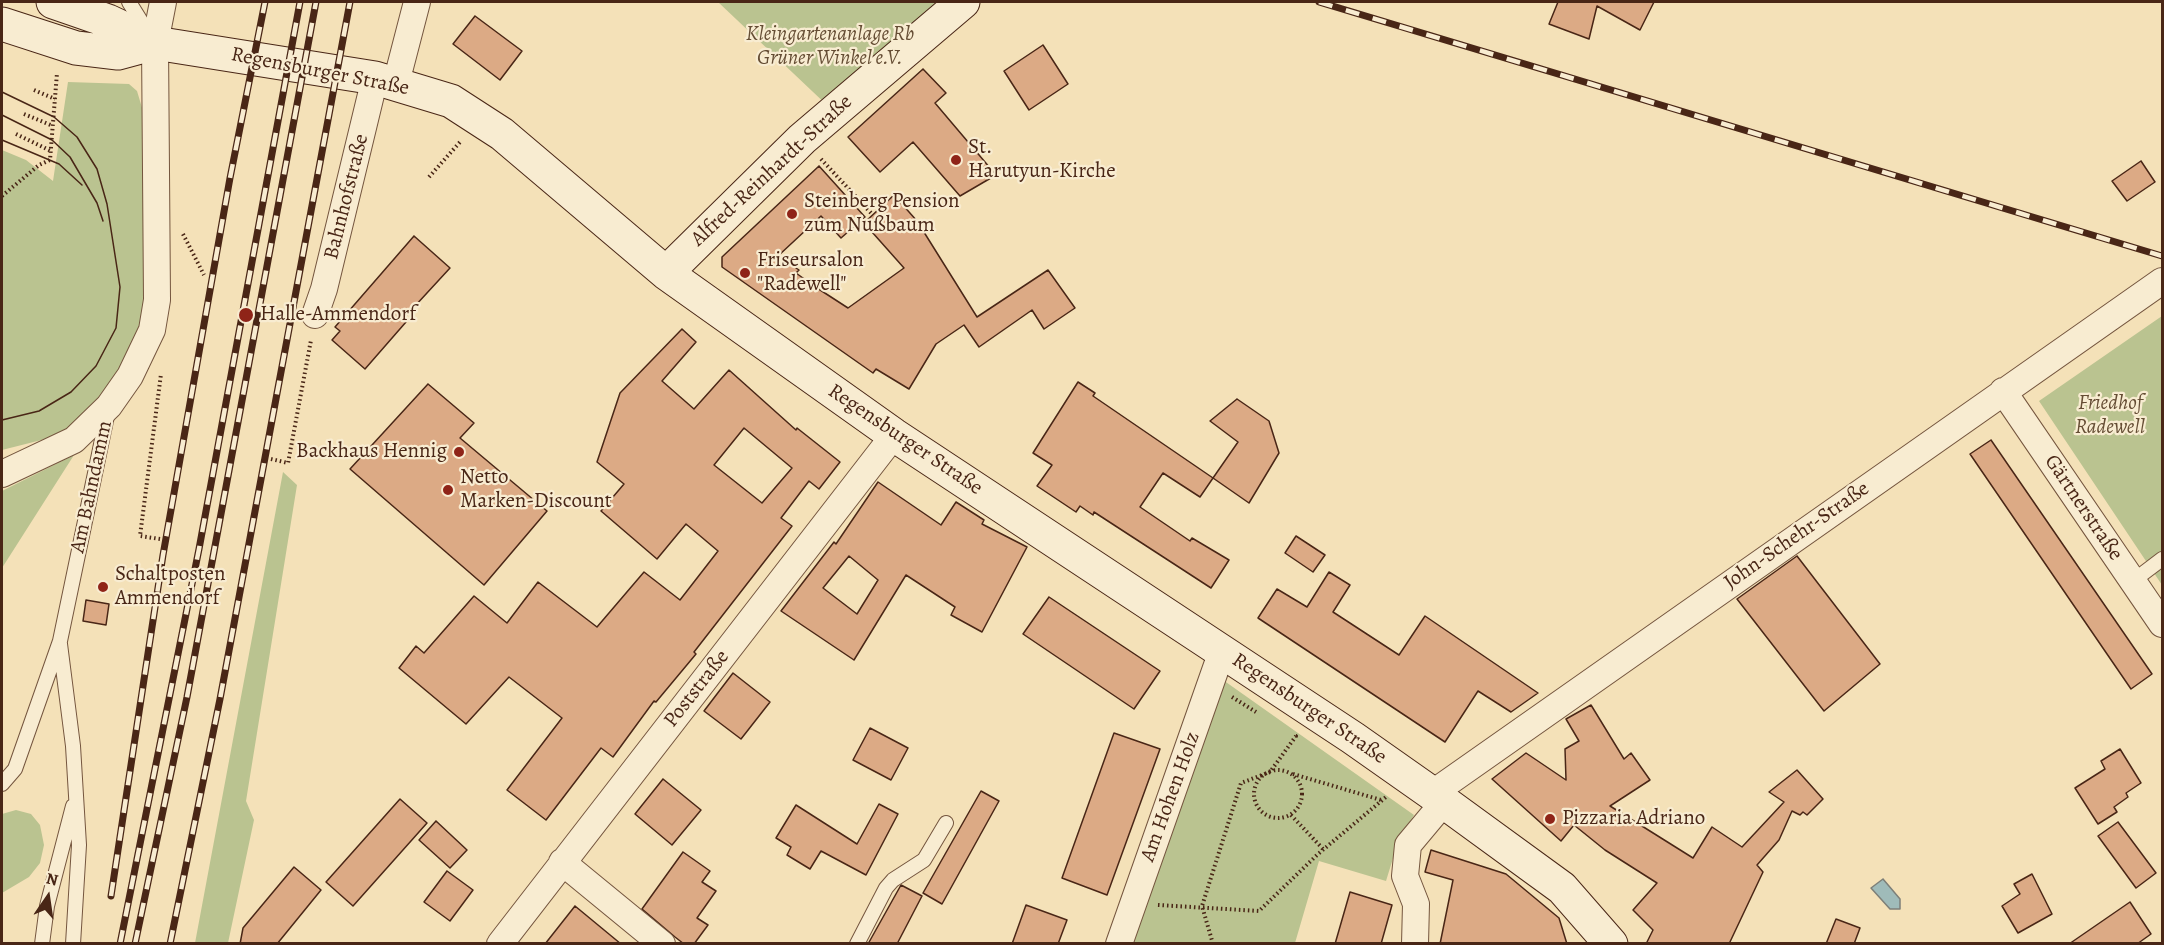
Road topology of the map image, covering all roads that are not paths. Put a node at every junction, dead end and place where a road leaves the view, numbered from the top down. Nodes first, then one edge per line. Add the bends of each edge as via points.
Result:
1 (53, 2) edge
2 (129, 2) edge
3 (163, 2) edge
4 (417, 2) edge
5 (963, 2) edge
6 (2, 24) edge
7 (155, 43) junction
8 (385, 81) junction
9 (666, 273) junction
10 (2163, 281) edge
11 (315, 315) road end
12 (2003, 391) junction
13 (109, 406) junction
14 (894, 435) junction
15 (2, 474) edge
16 (2163, 559) edge
17 (2133, 581) junction
18 (2163, 624) edge
19 (60, 641) junction
20 (1222, 651) junction
21 (2, 784) edge
22 (1429, 791) junction
23 (76, 795) junction
24 (946, 823) dead end
25 (562, 862) junction
26 (42, 944) edge
27 (73, 944) edge
28 (500, 944) edge
29 (662, 944) edge
30 (857, 944) edge
31 (1119, 944) edge
32 (1415, 944) edge
33 (1611, 944) edge

1 - 7 main road, Regensburger Straße
2 - 7 lane
3 - 7 street
4 - 8 street, Bahnhofstraße
5 - 9 main road, Alfred-Reinhardt-Straße via 802,139
6 - 7 main road, Regensburger Straße via 76,48 118,53
7 - 8 main road, Regensburger Straße
7 - 13 street, Am Bahndamm via 157,300 152,330 130,376
8 - 9 main road, Regensburger Straße via 451,101 501,134
8 - 11 street, Bahnhofstraße
9 - 14 main road, Regensburger Straße
10 - 12 street, John-Schehr-Straße
12 - 17 street, Gärtnerstraße
12 - 22 street, John-Schehr-Straße
13 - 15 street via 74,440
13 - 19 lane, Am Bahndamm
14 - 20 main road, Regensburger Straße
14 - 25 street, Poststraße
16 - 17 lane
17 - 18 street, Gärtnerstraße
19 - 21 lane, Am Bahndamm via 15,769
19 - 23 lane
20 - 22 main road, Regensburger Straße
20 - 31 street, Am Hohen Holz
22 - 32 street, John-Schehr-Straße via 1408,845 1405,876 1416,904
22 - 33 main road, Regensburger Straße via 1562,888
23 - 26 lane via 47,906
23 - 27 lane via 79,844
24 - 30 lane via 924,860 886,888
25 - 28 street, Poststraße
25 - 29 street

